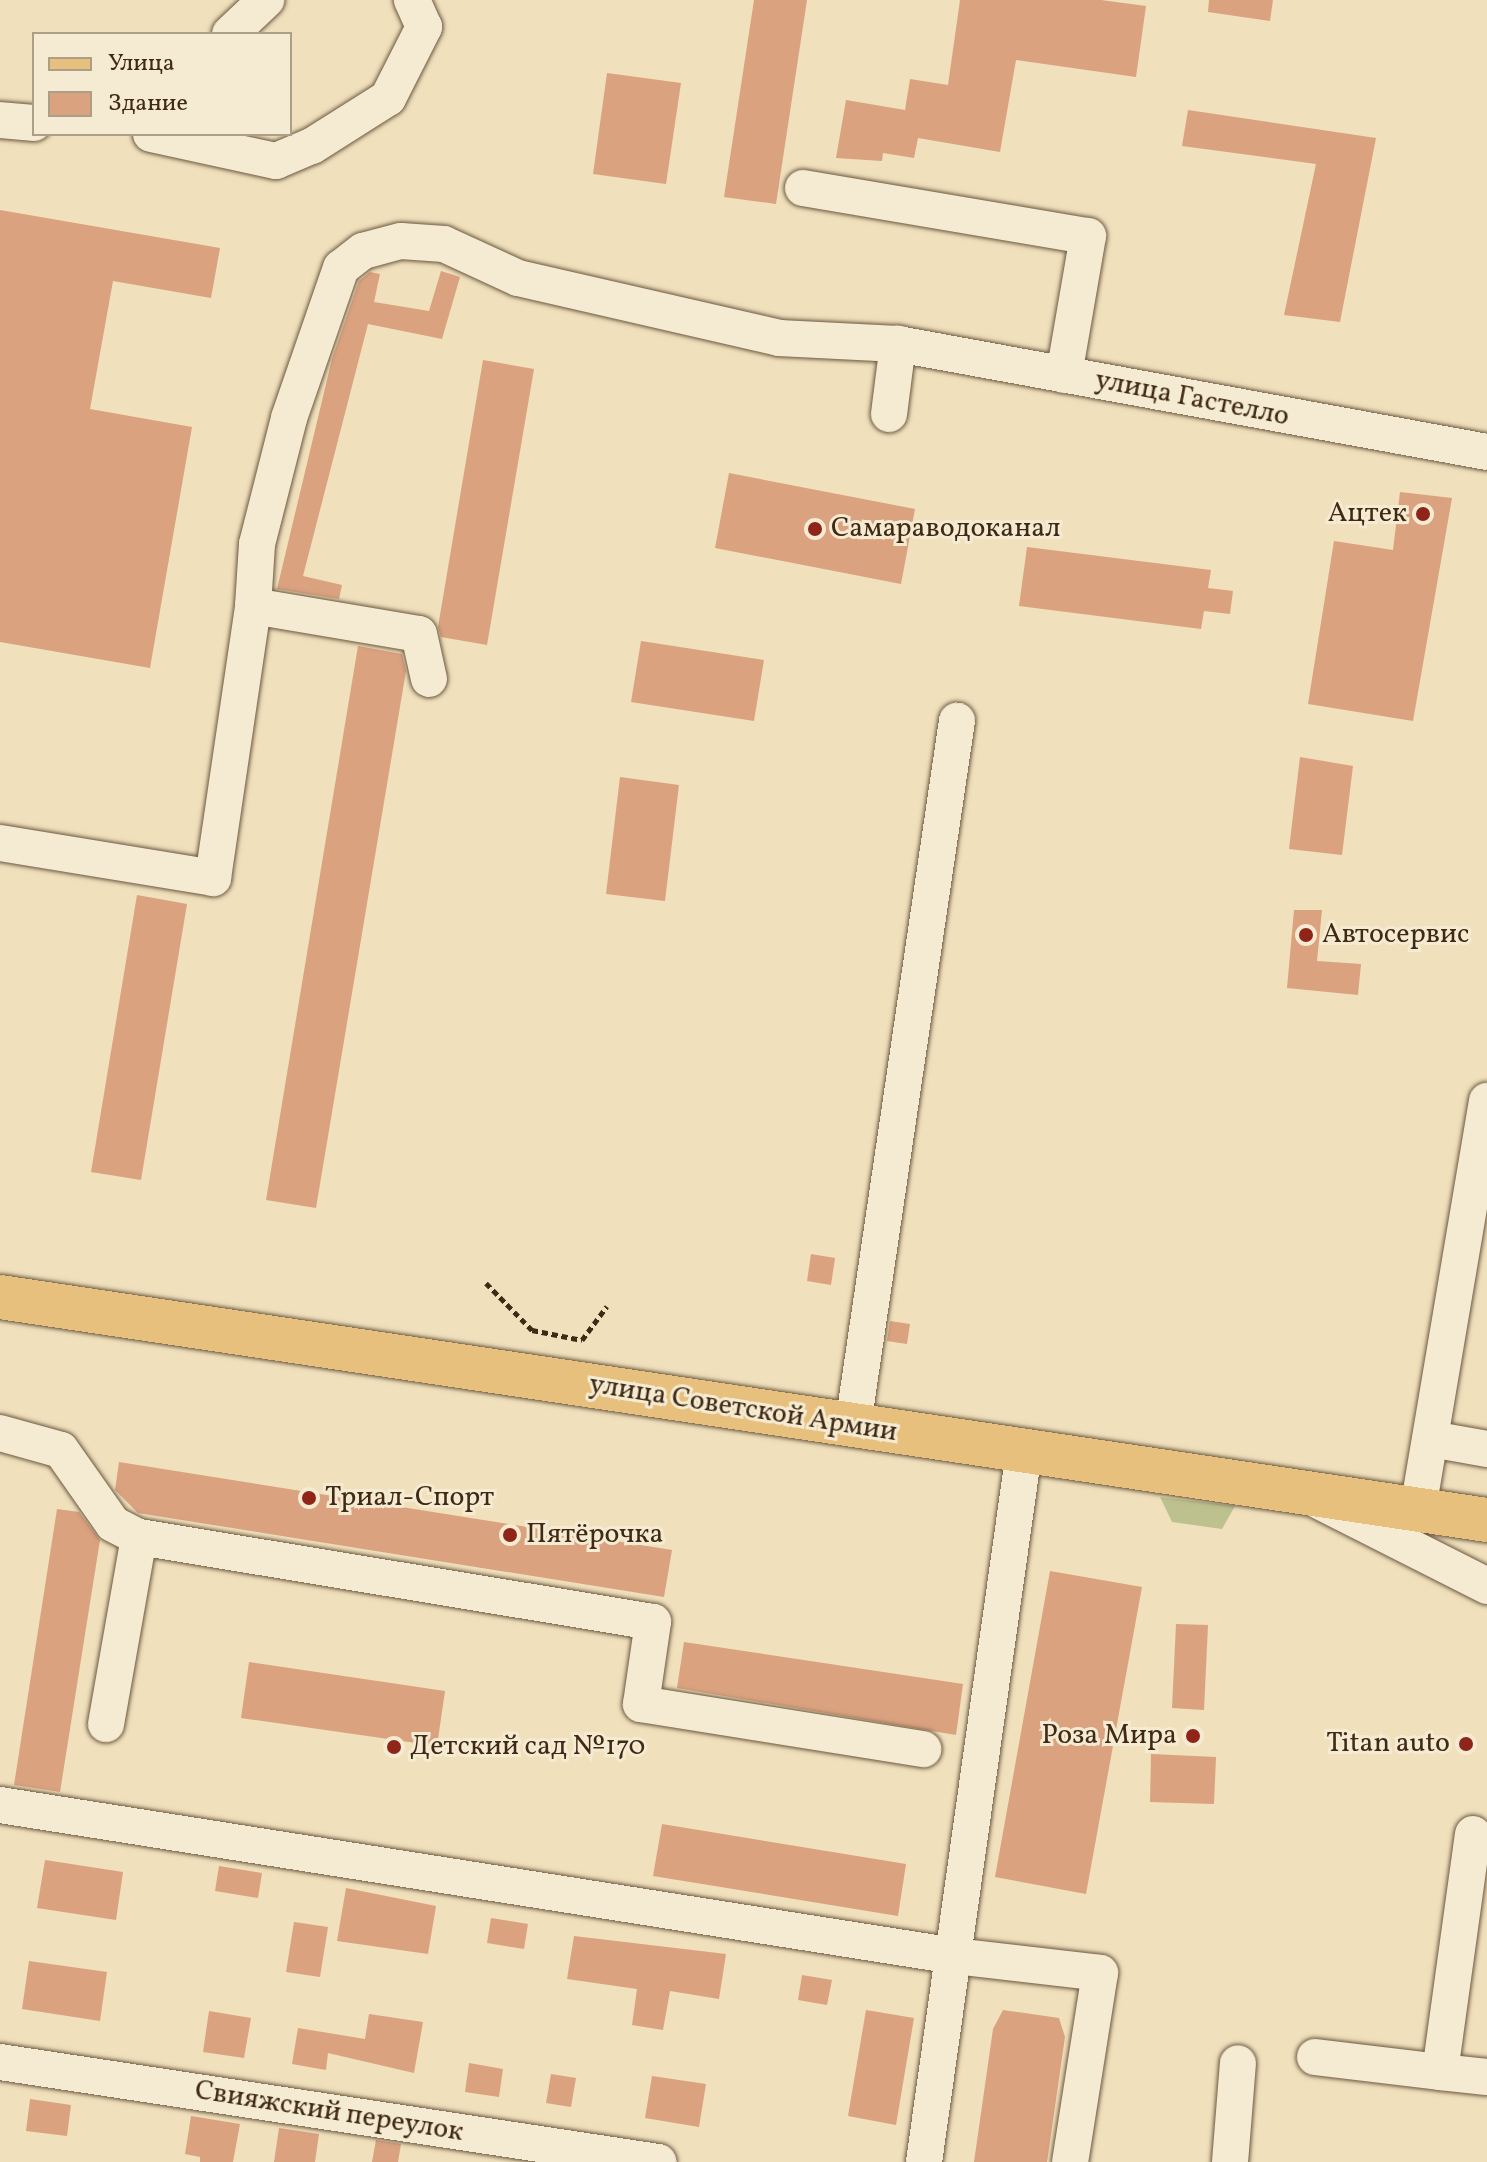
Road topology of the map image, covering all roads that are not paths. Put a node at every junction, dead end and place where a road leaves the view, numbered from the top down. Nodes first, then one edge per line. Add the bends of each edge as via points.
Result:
1 (266, 0) edge
2 (412, 0) edge
3 (232, 32) edge
4 (0, 120) edge
5 (32, 123) edge
6 (160, 136) edge
7 (803, 188) dead end
8 (898, 344) junction
9 (1064, 375) junction
10 (889, 414) dead end
11 (1487, 452) edge
12 (253, 606) junction
13 (429, 679) dead end
14 (957, 721) dead end
15 (0, 843) edge
16 (1487, 1101) edge
17 (0, 1297) edge
18 (1471, 1297) edge
19 (853, 1425) junction
20 (0, 1433) edge
21 (1431, 1439) junction
22 (1487, 1449) edge
23 (1024, 1451) junction
24 (1302, 1492) junction
25 (1418, 1509) junction
26 (1487, 1520) edge
27 (139, 1537) junction
28 (1487, 1586) edge
29 (106, 1724) dead end
30 (923, 1749) dead end
31 (0, 1805) edge
32 (1473, 1834) dead end
33 (954, 1956) junction
34 (1315, 2057) dead end
35 (0, 2062) edge
36 (1238, 2063) dead end
37 (1440, 2072) junction
38 (1487, 2077) edge
39 (658, 2162) edge
40 (924, 2162) edge
41 (1070, 2162) edge
42 (1230, 2162) edge

1 - 3 street
2 - 6 street via 424,27 388,98 312,146 276,161
4 - 5 street
7 - 9 street via 1088,236
8 - 9 street, улица Гастелло
8 - 10 street
8 - 12 street, улица Гастелло via 779,338 628,305 518,278 444,244 401,241 363,251 341,268 289,418 257,544
9 - 11 street, улица Гастелло
12 - 13 street via 419,634
12 - 15 street via 213,878
14 - 19 street
16 - 18 street
17 - 19 main road, улица Советской Армии
18 - 21 street
19 - 23 main road, улица Советской Армии
20 - 27 street via 61,1450 113,1524
21 - 22 street
21 - 25 street
23 - 24 main road, улица Советской Армии
23 - 33 street
24 - 25 main road, улица Советской Армии
24 - 28 street
25 - 26 main road, улица Советской Армии
27 - 29 street
27 - 30 street via 653,1622 641,1704
31 - 33 street
32 - 37 street
33 - 40 street
33 - 41 street via 1100,1973
34 - 37 street
35 - 39 street, Свияжский переулок
36 - 42 street
37 - 38 street

